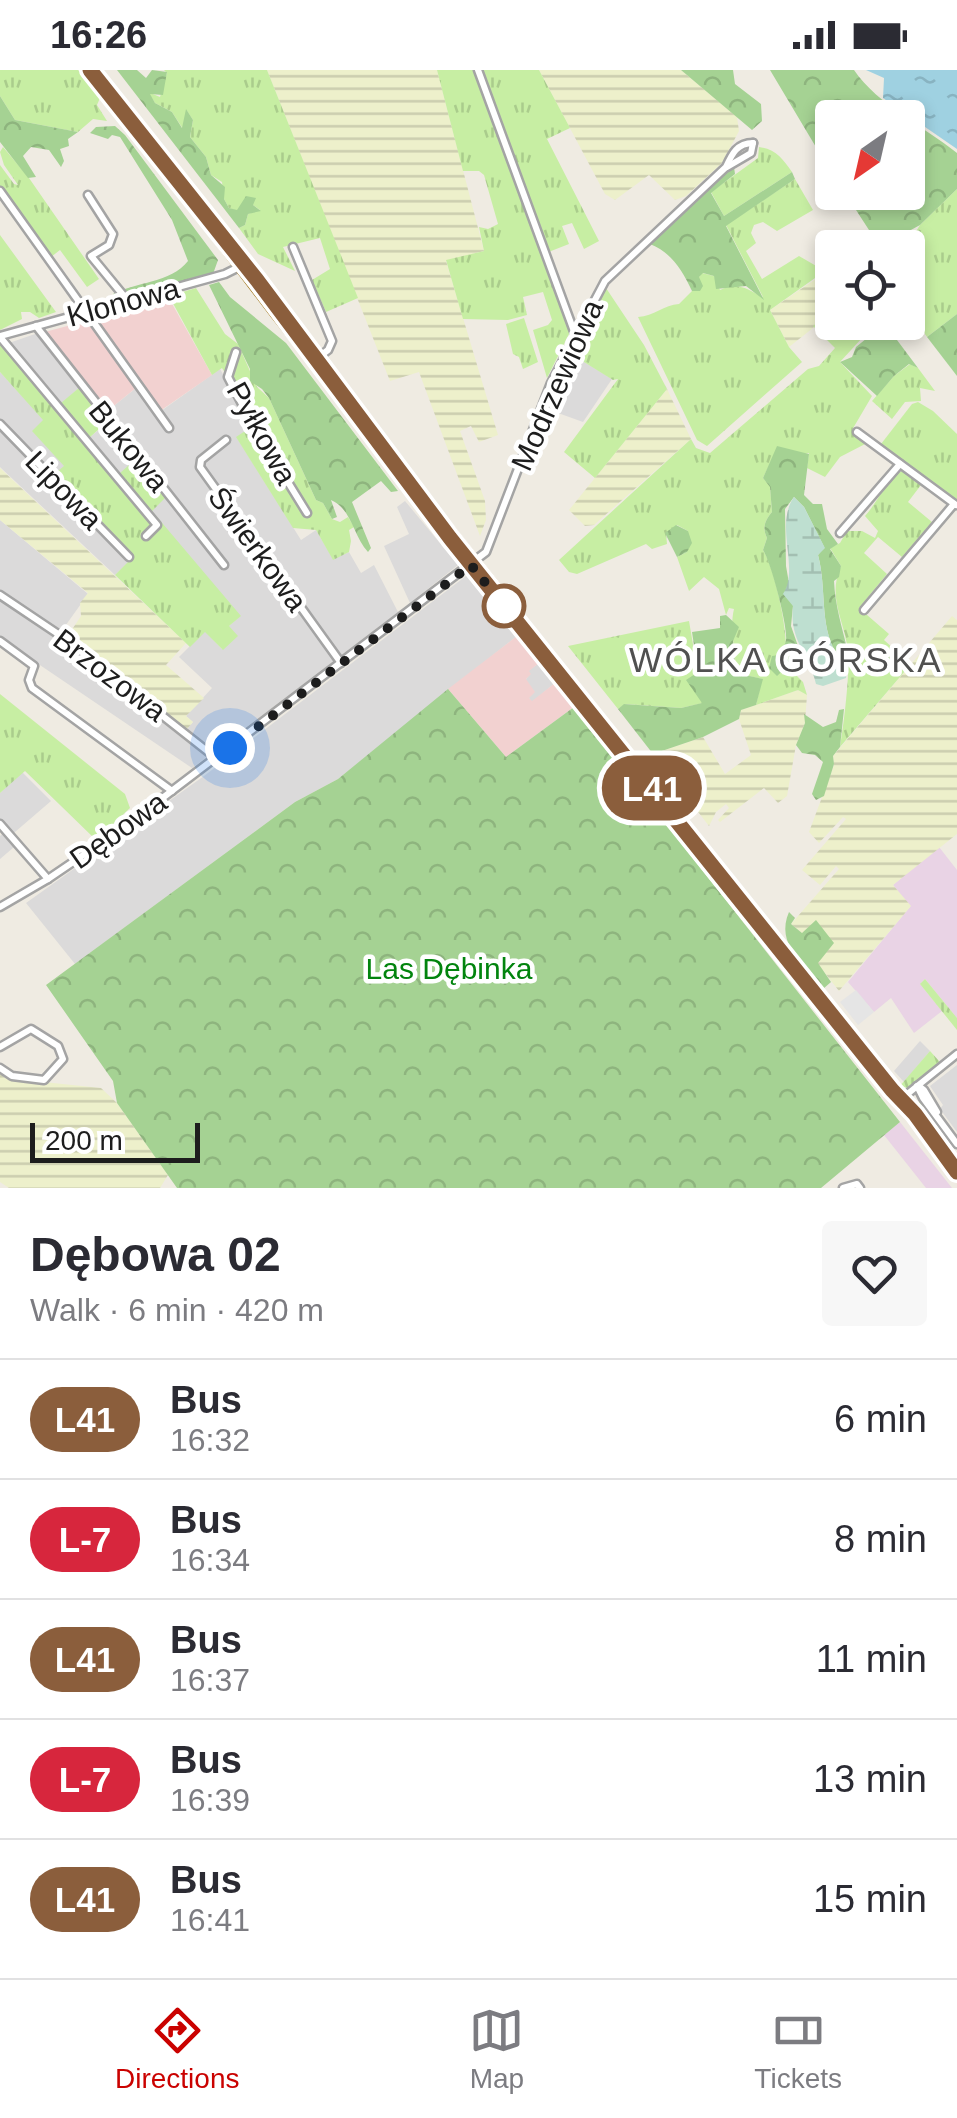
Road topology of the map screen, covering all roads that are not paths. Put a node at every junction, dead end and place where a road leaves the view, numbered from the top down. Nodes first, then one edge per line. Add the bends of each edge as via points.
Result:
1 (90, 70) edge
2 (478, 70) edge
3 (753, 143) dead end
4 (0, 191) edge
5 (88, 195) dead end
6 (294, 247) dead end
7 (242, 265) junction
8 (128, 301) junction
9 (88, 312) junction
10 (36, 326) junction
11 (575, 335) junction
12 (0, 337) edge
13 (236, 352) dead end
14 (316, 360) junction
15 (0, 424) edge
16 (169, 428) dead end
17 (857, 432) dead end
18 (226, 440) dead end
19 (900, 464) junction
20 (955, 505) edge
21 (307, 513) dead end
22 (840, 532) dead end
23 (146, 536) dead end
24 (129, 557) dead end
25 (473, 563) junction
26 (224, 565) dead end
27 (0, 595) edge
28 (864, 610) dead end
29 (0, 641) edge
30 (340, 664) junction
31 (216, 758) junction
32 (172, 792) junction
33 (0, 824) edge
34 (48, 880) junction
35 (1, 907) edge
36 (0, 1047) edge
37 (957, 1054) edge
38 (0, 1068) edge
39 (918, 1086) junction
40 (900, 1100) junction
41 (957, 1144) edge
42 (957, 1172) edge
43 (842, 1188) edge
44 (860, 1188) edge

1 - 7 main road
2 - 11 street
3 - 11 street, Modrzewiowa via 750,154 726,167 614,270
4 - 9 street
5 - 8 street via 113,234 91,256
6 - 14 street via 332,341
7 - 8 street, Klonowa
7 - 14 main road
8 - 9 street, Klonowa
9 - 10 street, Klonowa
9 - 16 street
10 - 12 street, Klonowa
10 - 26 street, Bukowa
11 - 25 street, Modrzewiowa via 486,552
12 - 23 street via 157,525
13 - 21 street, Pyłkowa via 228,377
14 - 25 main road
15 - 24 street, Lipowa
17 - 19 street
18 - 30 street, Świerkowa via 200,467
19 - 20 street
19 - 22 street
20 - 28 street
25 - 30 street, Dębowa
25 - 40 main road
27 - 31 street, Brzozowa
29 - 32 street via 34,666 32,688
30 - 31 street, Dębowa
31 - 32 street, Dębowa
32 - 34 street, Dębowa
33 - 34 street
34 - 35 street, Dębowa
36 - 38 street via 31,1029 58,1046 63,1059 44,1080
37 - 39 street
39 - 40 street
39 - 41 street
40 - 42 main road
43 - 44 street

